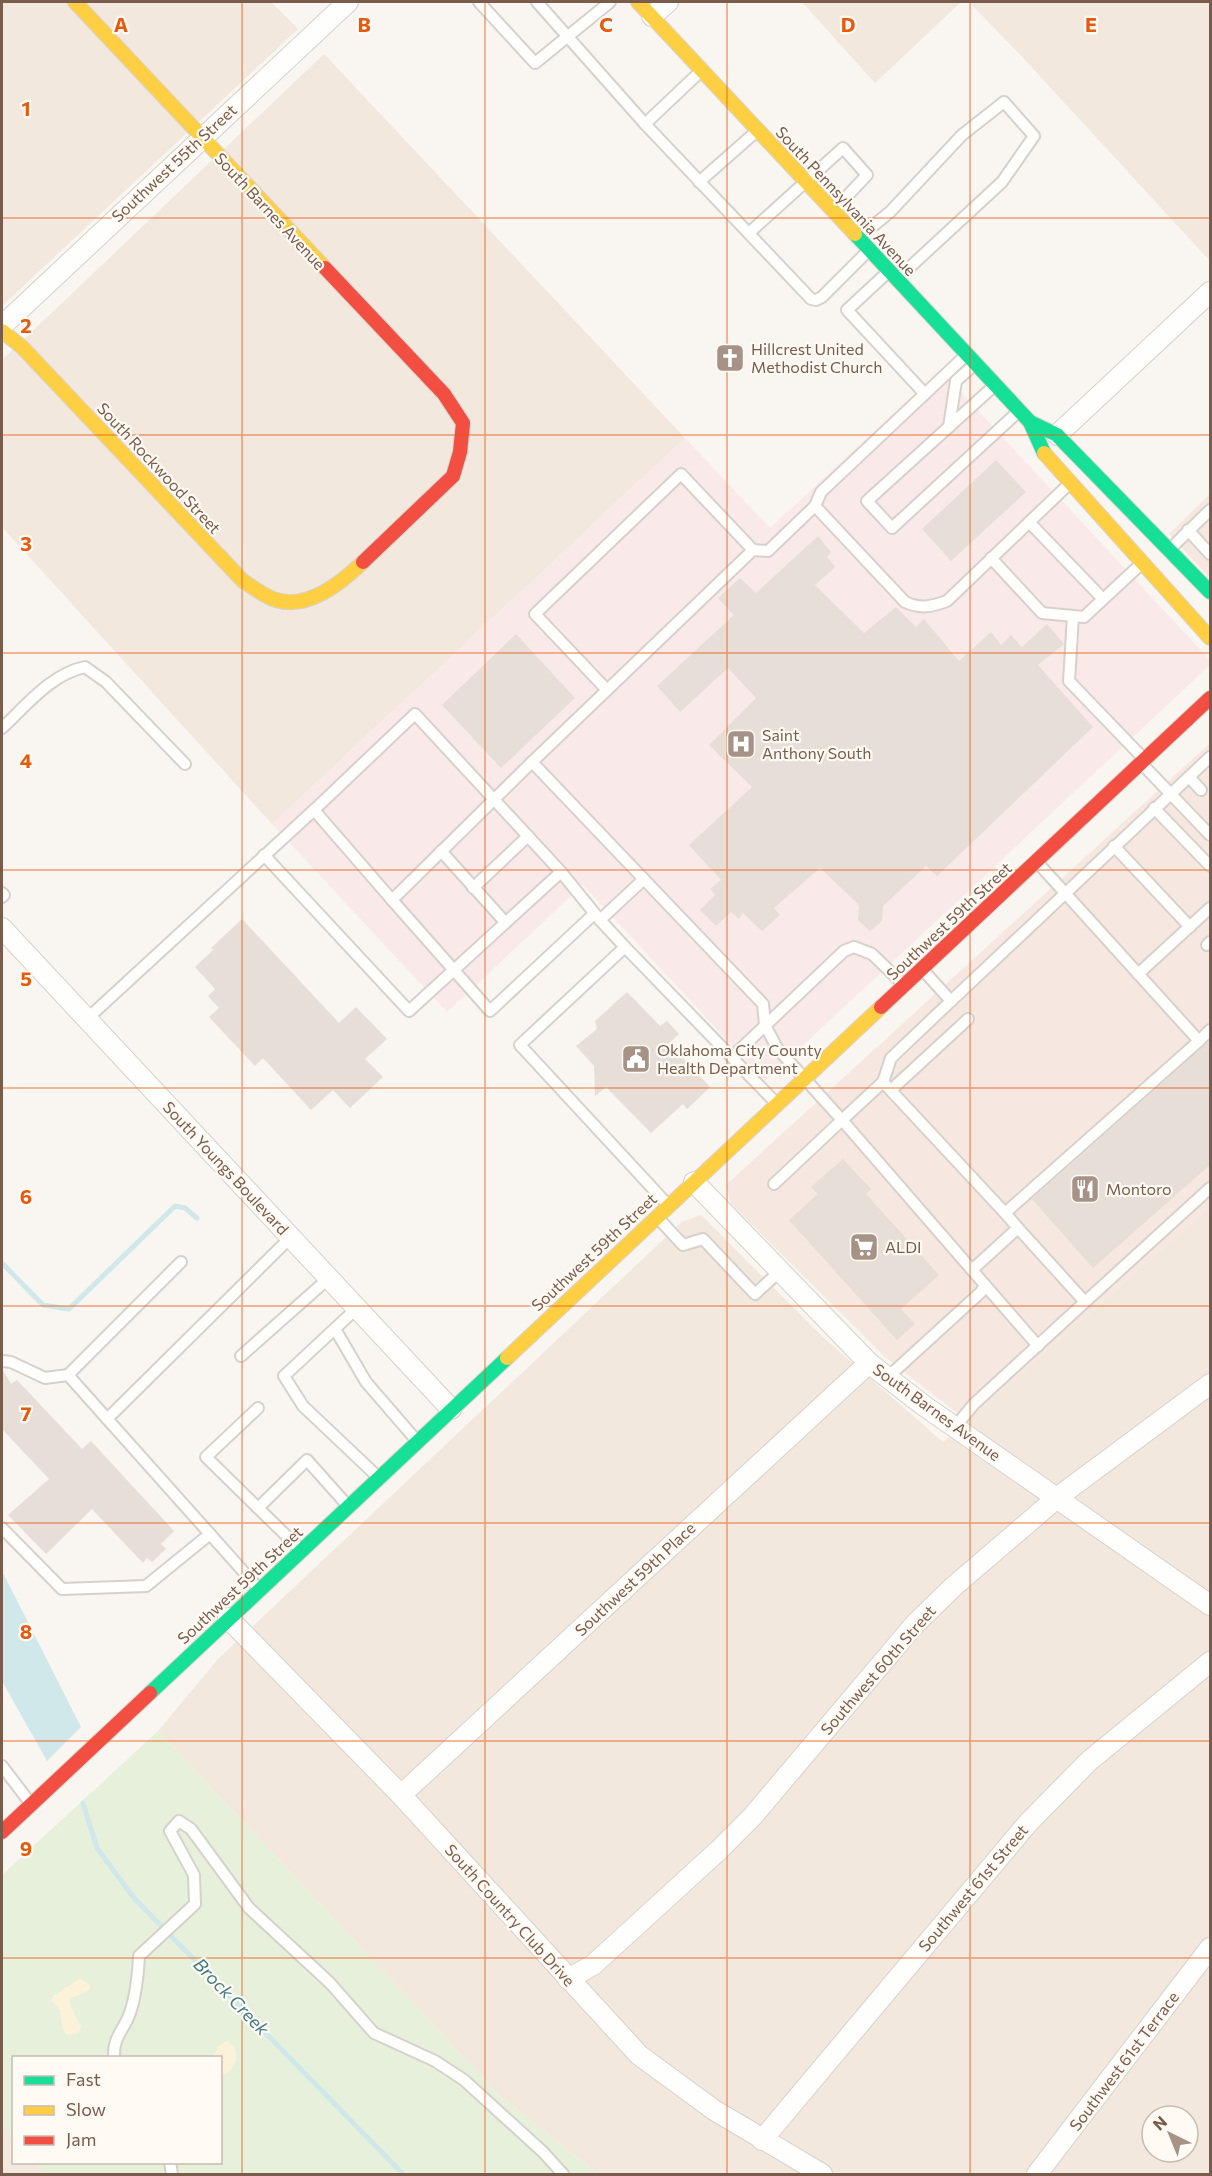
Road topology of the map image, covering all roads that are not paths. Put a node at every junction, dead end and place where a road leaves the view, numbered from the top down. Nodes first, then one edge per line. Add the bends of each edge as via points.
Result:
1 (75, 2) edge
2 (348, 2) edge
3 (479, 2) edge
4 (537, 2) edge
5 (610, 2) edge
6 (638, 2) edge
7 (668, 2) edge
8 (652, 16) junction
9 (568, 36) junction
10 (702, 70) junction
11 (645, 124) junction
12 (758, 130) junction
13 (201, 138) junction
14 (805, 180) junction
15 (699, 182) junction
16 (833, 211) junction
17 (750, 232) junction
18 (858, 238) junction
19 (870, 250) junction
20 (893, 275) junction
21 (1210, 292) edge
22 (2, 326) edge
23 (2, 331) edge
24 (971, 359) junction
25 (996, 385) junction
26 (925, 394) junction
27 (1020, 411) junction
28 (1030, 422) junction
29 (949, 427) junction
30 (1057, 435) junction
31 (1070, 482) junction
32 (815, 506) junction
33 (1210, 510) edge
34 (1029, 522) junction
35 (1188, 531) junction
36 (1170, 549) junction
37 (753, 550) junction
38 (1210, 554) edge
39 (991, 558) junction
40 (1142, 563) junction
41 (1210, 592) edge
42 (1103, 599) junction
43 (305, 602) joint
44 (1073, 616) junction
45 (1210, 638) edge
46 (607, 690) junction
47 (1205, 703) edge
48 (1210, 719) edge
49 (2, 728) edge
50 (1209, 761) edge
51 (532, 762) junction
52 (1143, 762) junction
53 (185, 764) dead end
54 (1189, 777) junction
55 (1201, 790) dead end
56 (1170, 793) junction
57 (494, 800) junction
58 (1154, 808) junction
59 (314, 810) junction
60 (1210, 835) edge
61 (528, 836) junction
62 (1114, 846) junction
63 (441, 851) junction
64 (264, 855) junction
65 (1037, 862) junction
66 (1210, 866) edge
67 (561, 872) junction
68 (644, 879) junction
69 (473, 888) junction
70 (1066, 895) junction
71 (392, 900) junction
72 (1210, 908) edge
73 (597, 917) junction
74 (505, 922) junction
75 (1190, 927) junction
76 (2, 928) edge
77 (625, 947) junction
78 (455, 969) junction
79 (921, 969) junction
80 (1138, 974) junction
81 (904, 986) junction
82 (951, 1001) junction
83 (968, 1019) dead end
84 (87, 1020) junction
85 (765, 1025) junction
86 (1210, 1030) edge
87 (1199, 1041) junction
88 (732, 1057) junction
89 (805, 1078) junction
90 (887, 1086) junction
91 (778, 1104) junction
92 (842, 1120) junction
93 (694, 1182) junction
94 (774, 1184) dead end
95 (1210, 1188) edge
96 (668, 1205) junction
97 (1005, 1213) junction
98 (657, 1216) junction
99 (1018, 1228) junction
100 (291, 1237) junction
101 (181, 1262) dead end
102 (973, 1269) junction
103 (780, 1271) junction
104 (329, 1278) junction
105 (985, 1286) junction
106 (1085, 1302) junction
107 (357, 1308) junction
108 (335, 1329) junction
109 (1038, 1346) junction
110 (241, 1356) dead end
111 (2, 1361) edge
112 (869, 1363) junction
113 (68, 1375) junction
114 (888, 1377) junction
115 (1210, 1384) edge
116 (258, 1408) dead end
117 (451, 1409) junction
118 (107, 1419) junction
119 (956, 1427) junction
120 (417, 1441) junction
121 (378, 1478) junction
122 (1058, 1497) junction
123 (348, 1506) junction
124 (258, 1508) junction
125 (2, 1528) edge
126 (210, 1534) junction
127 (301, 1550) junction
128 (259, 1590) junction
129 (1210, 1605) edge
130 (228, 1618) junction
131 (1210, 1662) edge
132 (2, 1766) edge
133 (401, 1795) junction
134 (31, 1804) junction
135 (2, 1832) edge
136 (214, 1863) junction
137 (194, 1875) junction
138 (1210, 1948) edge
139 (568, 1979) junction
140 (114, 2056) edge
141 (762, 2140) junction
142 (563, 2175) edge
143 (822, 2175) edge
144 (1037, 2175) edge

1 - 13 main road, South Barnes Avenue
2 - 13 street, Southwest 55th Street
3 - 9 lane via 535,63
4 - 9 lane
5 - 9 lane
6 - 8 main road, South Pennsylvania Avenue
7 - 8 street
8 - 10 main road, South Pennsylvania Avenue
9 - 11 lane
10 - 11 lane
10 - 12 main road, South Pennsylvania Avenue
11 - 15 lane
12 - 14 main road, South Pennsylvania Avenue
12 - 15 lane
13 - 22 street, Southwest 55th Street
13 - 43 main road, South Barnes Avenue via 444,394 463,423 453,476 355,570
14 - 16 main road, South Pennsylvania Avenue
14 - 16 lane via 843,148 867,175
14 - 17 lane
15 - 17 lane
16 - 18 main road, South Pennsylvania Avenue
17 - 19 lane via 816,300
18 - 19 main road, South Pennsylvania Avenue
18 - 20 lane via 890,212 962,135 1004,102 1034,136 1002,182
19 - 20 main road, South Pennsylvania Avenue
20 - 24 main road, South Pennsylvania Avenue
20 - 26 lane via 847,310
21 - 30 street
23 - 43 main road, South Rockwood Street via 22,347 243,581 276,600
24 - 25 main road, South Pennsylvania Avenue
24 - 26 lane
24 - 29 lane via 956,381
25 - 27 main road, South Pennsylvania Avenue
25 - 29 lane
26 - 32 lane via 820,492
27 - 28 main road, South Pennsylvania Avenue
27 - 29 lane via 892,528 867,501
28 - 30 main road, South Pennsylvania Avenue
28 - 31 main road, South Pennsylvania Avenue via 1042,450
30 - 36 main road, South Pennsylvania Avenue
31 - 34 lane
31 - 40 main road, South Pennsylvania Avenue
32 - 37 lane via 768,551
32 - 39 lane via 904,602 916,607 947,601
33 - 35 lane
34 - 39 lane
34 - 42 lane
35 - 36 lane
35 - 38 lane
36 - 41 main road, South Pennsylvania Avenue
37 - 46 lane
37 - 46 lane via 681,474 535,614
39 - 44 lane via 1042,613
40 - 42 lane
40 - 45 main road, South Pennsylvania Avenue
42 - 44 lane via 1084,617
44 - 52 lane via 1069,681
46 - 51 lane
47 - 48 lane
47 - 52 main road, Southwest 59th Street
49 - 53 lane via 58,677 85,667 105,682
50 - 54 lane
51 - 57 lane
51 - 68 lane
52 - 56 lane
52 - 65 main road, Southwest 59th Street
54 - 55 lane
54 - 56 lane
56 - 58 lane
56 - 60 lane
57 - 59 lane via 415,714
57 - 61 lane
57 - 63 lane
58 - 62 lane
58 - 66 lane
59 - 64 lane
59 - 71 lane
61 - 67 lane
61 - 69 lane
62 - 70 lane
62 - 75 lane
63 - 69 lane
63 - 71 lane
64 - 78 lane via 409,1011
64 - 84 lane
65 - 70 lane
65 - 79 main road, Southwest 59th Street
67 - 73 lane
67 - 74 lane
68 - 73 lane
68 - 85 lane via 763,1004
69 - 74 lane
70 - 80 lane
70 - 82 lane
71 - 78 lane
72 - 75 lane
73 - 77 lane
73 - 78 lane via 490,1011
74 - 78 lane
75 - 80 lane
76 - 84 street, South Youngs Boulevard
77 - 88 lane
77 - 96 lane via 520,1046
79 - 81 main road, Southwest 59th Street
79 - 82 lane
80 - 87 lane
81 - 85 lane via 872,954 854,947 844,951
81 - 89 main road, Southwest 59th Street
82 - 90 lane via 891,1058
83 - 90 lane
84 - 100 street, South Youngs Boulevard
85 - 88 lane
85 - 89 lane via 777,1048
86 - 87 lane
87 - 97 lane
88 - 91 lane
89 - 91 main road, Southwest 59th Street
89 - 92 lane
90 - 92 lane
90 - 97 lane
91 - 93 main road, Southwest 59th Street
92 - 94 lane
92 - 102 lane
93 - 96 main road, Southwest 59th Street
93 - 103 street, South Barnes Avenue
95 - 106 lane
96 - 98 main road, Southwest 59th Street
97 - 99 lane
98 - 103 lane via 683,1245 703,1239 755,1294
98 - 117 main road, Southwest 59th Street
99 - 102 lane
99 - 106 lane
100 - 104 street, South Youngs Boulevard
100 - 118 lane
101 - 113 lane
102 - 105 lane
103 - 112 street, South Barnes Avenue
104 - 107 street, South Youngs Boulevard
104 - 110 lane
105 - 109 lane
105 - 114 lane
106 - 109 lane
107 - 108 lane
107 - 117 street, South Youngs Boulevard
108 - 120 lane via 366,1382
108 - 121 lane via 284,1376 303,1406
109 - 119 lane via 974,1404
111 - 113 lane via 45,1378
112 - 114 street, South Barnes Avenue
112 - 133 street, Southwest 59th Place
113 - 118 lane
114 - 119 street, South Barnes Avenue
115 - 122 street, Southwest 60th Street
116 - 124 lane via 206,1457
117 - 120 main road, Southwest 59th Street
118 - 126 lane
119 - 122 street, South Barnes Avenue
120 - 121 main road, Southwest 59th Street
121 - 123 main road, Southwest 59th Street
122 - 129 street, South Barnes Avenue
122 - 139 street, Southwest 60th Street via 915,1624 752,1817 720,1849 593,1965
123 - 124 lane via 307,1460
123 - 127 main road, Southwest 59th Street
124 - 127 lane
125 - 126 lane via 62,1589 146,1586
126 - 128 lane
127 - 128 main road, Southwest 59th Street
128 - 130 main road, Southwest 59th Street
130 - 133 street, South Country Club Drive
130 - 134 main road, Southwest 59th Street
131 - 141 street, Southwest 61st Street via 1089,1761 1028,1823
132 - 134 lane
133 - 139 street, South Country Club Drive
134 - 135 main road, Southwest 59th Street
136 - 137 lane via 198,1865
136 - 137 lane via 191,1829 179,1821 170,1831
136 - 142 lane via 249,1908 330,1983 374,2033 435,2061 464,2080
137 - 140 lane via 195,1904 139,1956 137,1987 129,2015 113,2043
138 - 144 street, Southwest 61st Terrace
139 - 141 street, South Country Club Drive via 639,2055
141 - 143 street, South Country Club Drive

